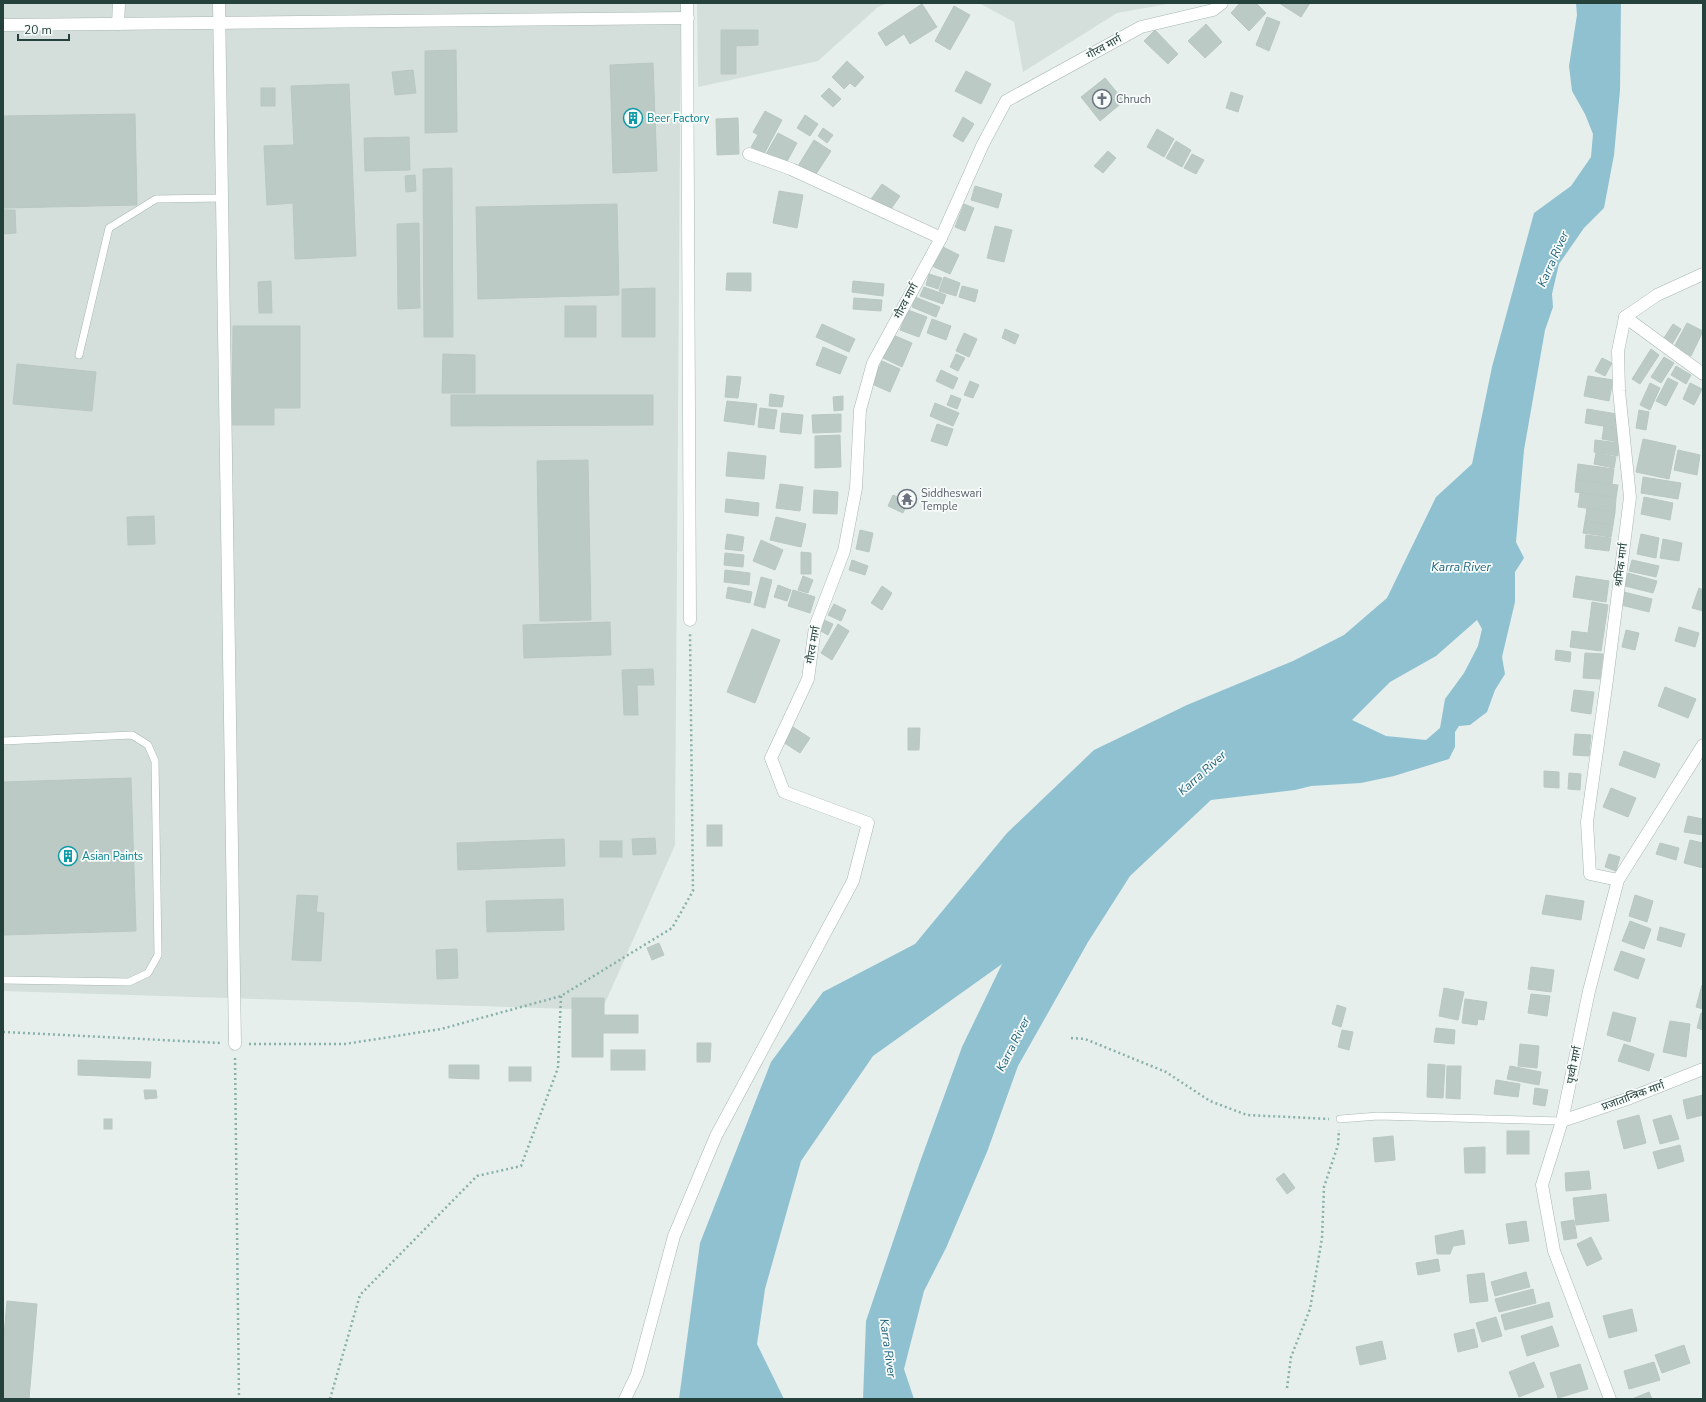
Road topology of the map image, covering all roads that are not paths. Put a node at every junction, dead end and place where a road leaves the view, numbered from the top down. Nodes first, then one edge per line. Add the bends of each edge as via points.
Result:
1 (119, 3) edge
2 (219, 3) edge
3 (687, 3) edge
4 (1222, 3) edge
5 (688, 18) junction
6 (219, 23) junction
7 (118, 24) junction
8 (3, 25) edge
9 (749, 154) dead end
10 (222, 198) junction
11 (941, 238) junction
12 (1703, 274) edge
13 (1625, 317) junction
14 (79, 355) dead end
15 (1703, 374) edge
16 (690, 620) road end
17 (3, 742) edge
18 (1703, 745) edge
19 (1618, 880) junction
20 (3, 980) edge
21 (234, 1044) road end
22 (1703, 1069) edge
23 (1340, 1119) road end
24 (1562, 1121) junction
25 (624, 1399) edge
26 (1610, 1399) edge

1 - 7 street
2 - 6 street
3 - 5 street
4 - 11 street, गौरव मार्ग via 1213,10 1141,27 1006,101 983,144
5 - 6 street
5 - 16 street
6 - 7 street
6 - 10 street
7 - 8 street
9 - 11 street via 791,169
10 - 14 lane via 156,199 109,228
10 - 21 street
11 - 25 street, गौरव मार्ग via 873,363 860,410 856,488 844,551 815,627 808,679 770,758 784,792 868,823 853,880 716,1136 674,1236 637,1374
12 - 13 street via 1657,295
13 - 15 street
13 - 19 street, श्रमिक मार्ग via 1618,351 1619,391 1630,497 1608,680 1587,822 1590,874
17 - 20 lane via 132,735 148,745 155,761 158,955 148,973 129,982
18 - 19 street, पृथ्वी मार्ग
19 - 24 street, पृथ्वी मार्ग via 1589,991
22 - 24 street, प्रजातान्त्रिक मार्ग
23 - 24 lane via 1378,1116
24 - 26 street, पृथ्वी मार्ग via 1542,1185 1554,1251

